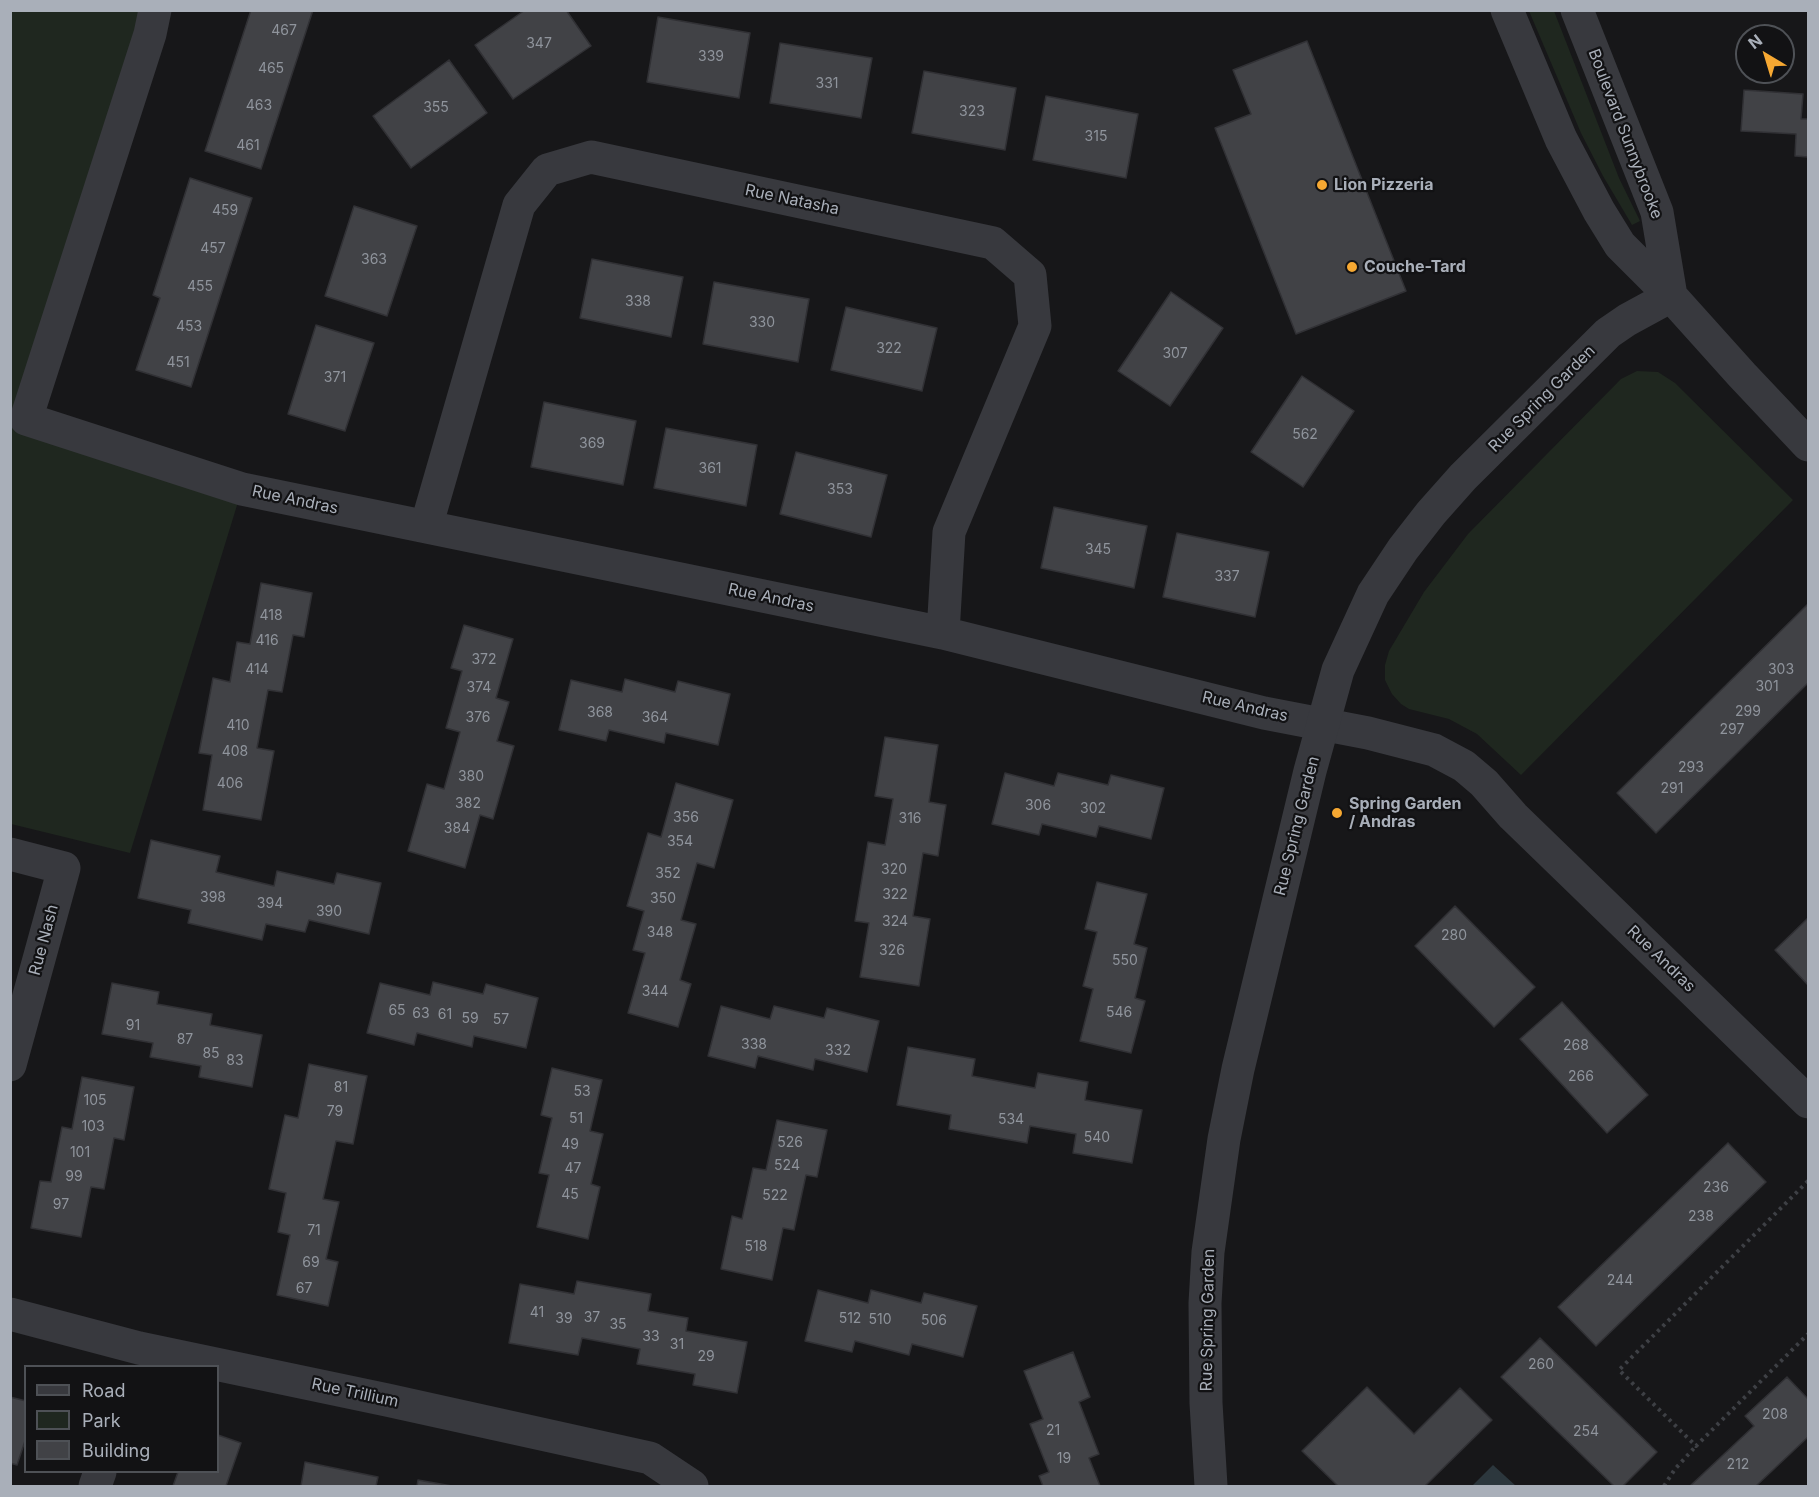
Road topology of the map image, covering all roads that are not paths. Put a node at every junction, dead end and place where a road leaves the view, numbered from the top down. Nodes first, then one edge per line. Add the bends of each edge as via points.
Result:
1 (155, 10) edge
2 (1507, 10) edge
3 (1577, 10) edge
4 (1671, 296) junction
5 (1809, 445) edge
6 (426, 527) junction
7 (943, 633) junction
8 (1323, 724) junction
9 (10, 854) edge
10 (10, 1065) edge
11 (1809, 1102) edge
12 (10, 1314) edge
13 (136, 1357) edge
14 (177, 1365) edge
15 (219, 1373) edge
16 (692, 1486) edge
17 (1211, 1486) edge

1 - 6 street, Rue Andras via 26,418 242,489
2 - 4 street via 1540,94 1599,211 1620,245
3 - 4 street, Boulevard Sunnybrooke via 1657,212
4 - 5 street
4 - 8 street, Rue Spring Garden via 1608,333 1463,477 1417,530 1360,619 1338,670
6 - 7 street, Rue Andras
6 - 7 street, Rue Natasha via 519,205 547,170 591,157 993,243 1030,275 1035,326 949,532
7 - 8 street, Rue Andras via 1264,713
8 - 11 street, Rue Andras via 1416,744 1464,766
8 - 17 street, Rue Spring Garden via 1238,1069 1218,1179 1205,1303
9 - 10 street, Rue Nash via 64,867
12 - 13 street, Rue Trillium
13 - 14 street, Rue Trillium
15 - 16 street, Rue Trillium via 650,1458

